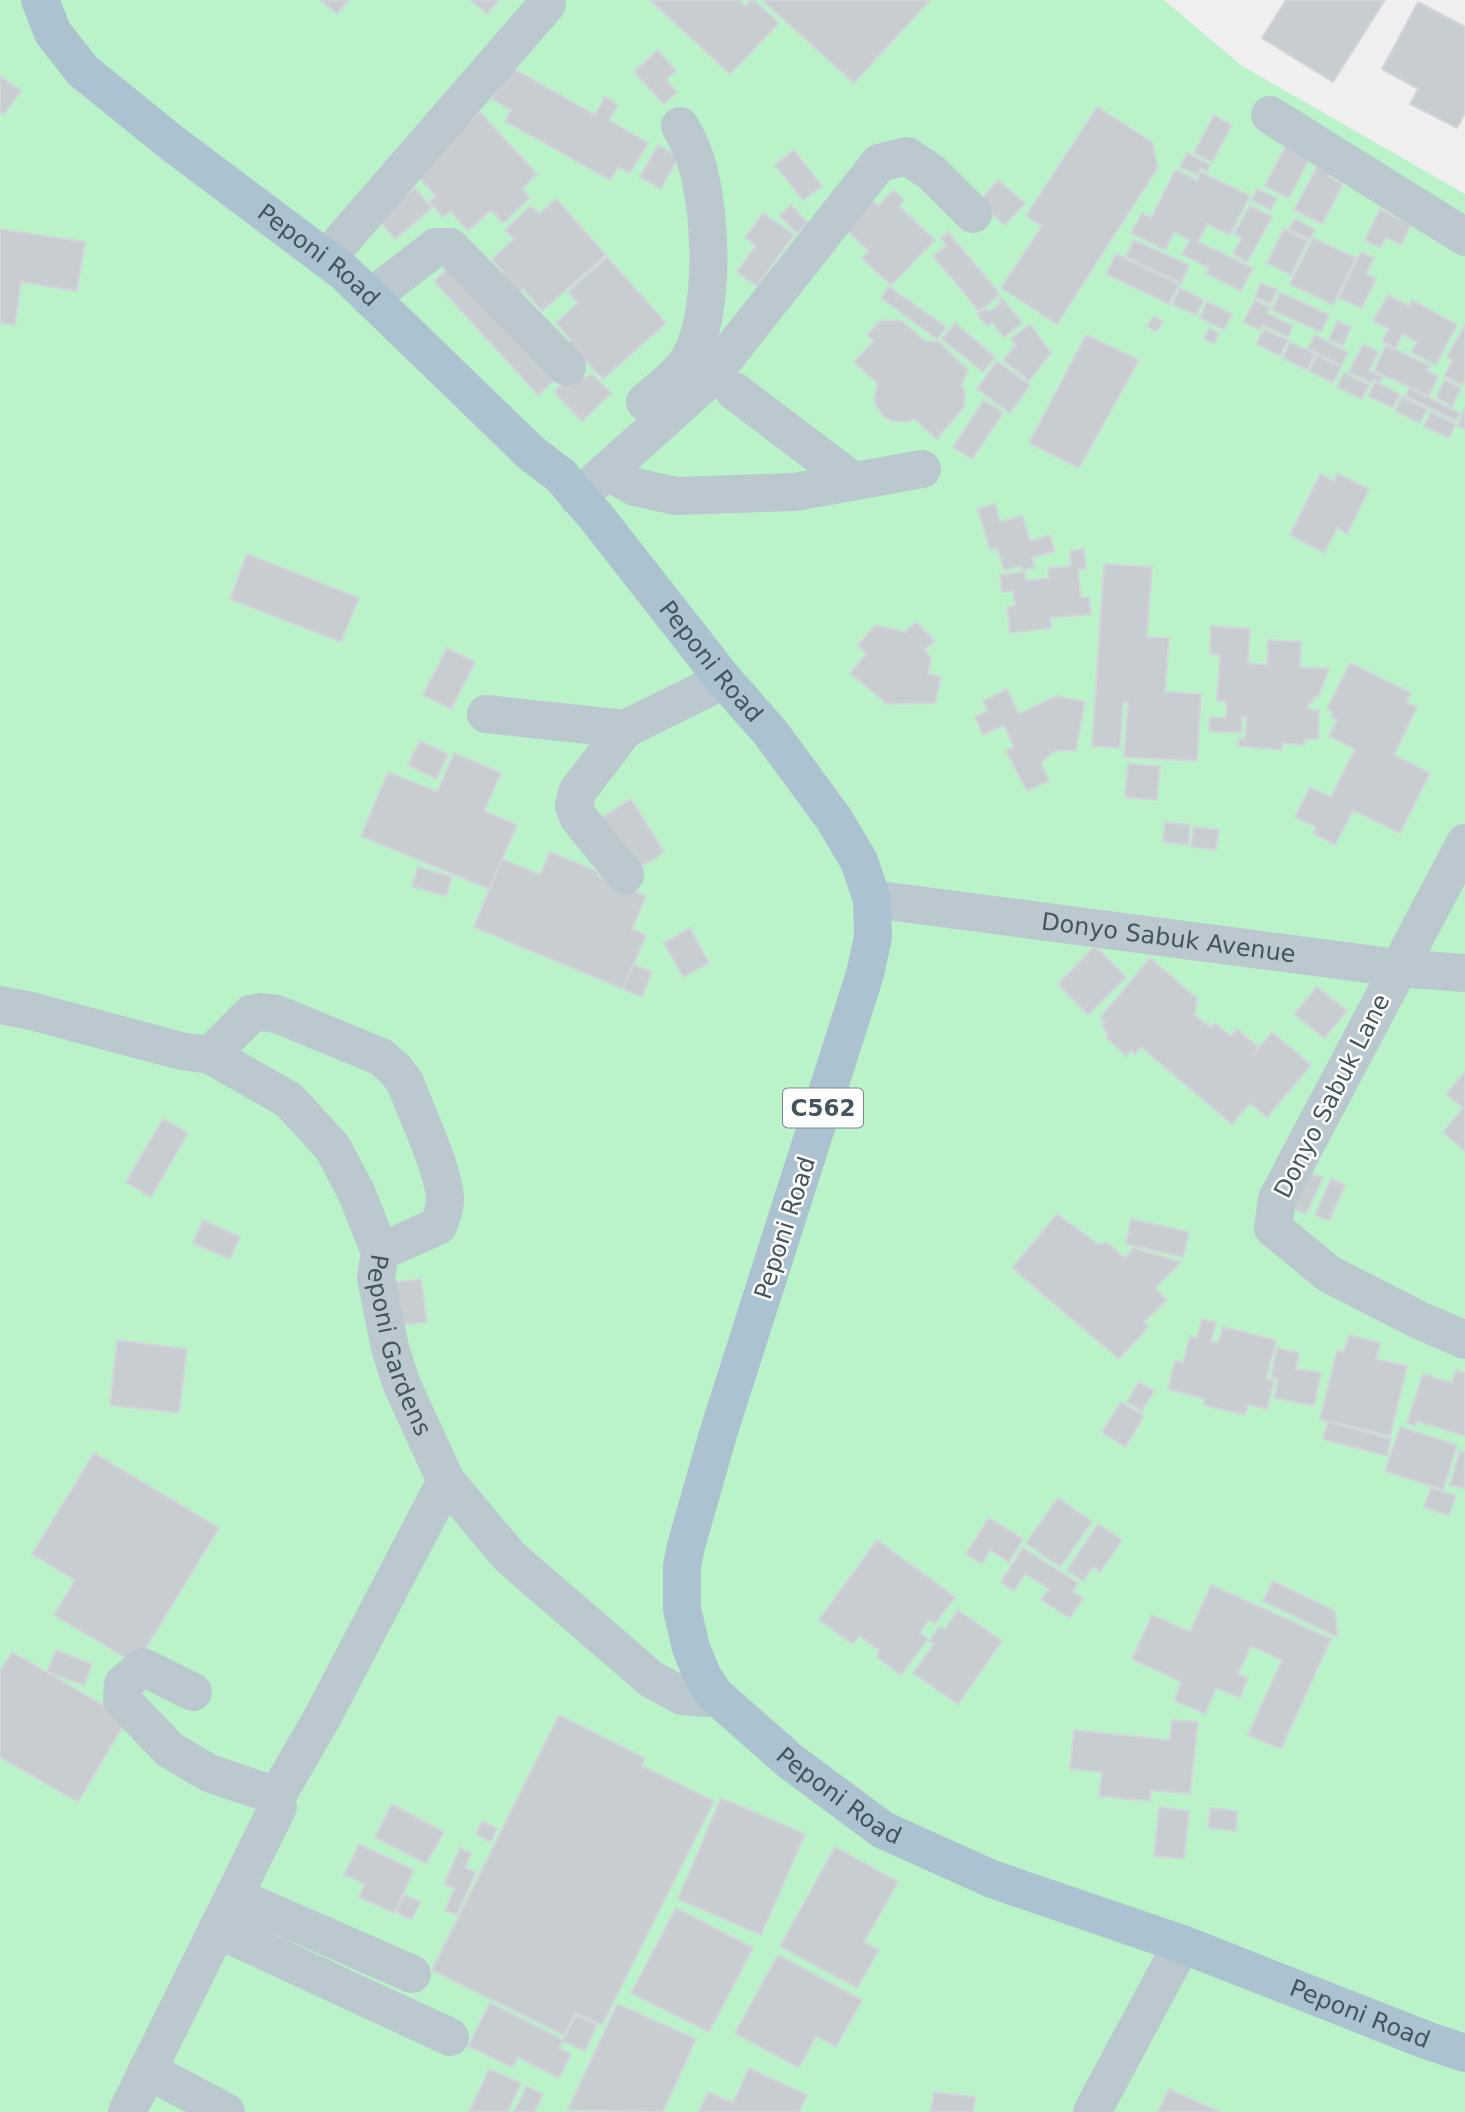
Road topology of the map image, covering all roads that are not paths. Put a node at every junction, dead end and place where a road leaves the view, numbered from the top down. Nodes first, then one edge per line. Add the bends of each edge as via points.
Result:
1 (40, 0) edge
2 (547, 4) dead end
3 (1270, 115) dead end
4 (680, 126) dead end
5 (973, 214) dead end
6 (1465, 237) edge
7 (326, 259) junction
8 (370, 298) junction
9 (567, 367) dead end
10 (734, 391) dead end
11 (922, 469) dead end
12 (607, 471) junction
13 (853, 481) junction
14 (570, 487) junction
15 (724, 680) junction
16 (486, 714) dead end
17 (625, 729) junction
18 (1465, 843) edge
19 (625, 875) dead end
20 (872, 899) junction
21 (1398, 968) junction
22 (1465, 973) edge
23 (0, 1004) edge
24 (211, 1055) junction
25 (380, 1252) junction
26 (1465, 1340) edge
27 (446, 1481) junction
28 (193, 1692) dead end
29 (715, 1695) junction
30 (278, 1796) junction
31 (234, 1896) junction
32 (217, 1929) junction
33 (1182, 1944) junction
34 (412, 1974) dead end
35 (450, 2037) dead end
36 (1465, 2053) edge
37 (147, 2070) junction
38 (127, 2112) edge
39 (226, 2112) edge
40 (1092, 2112) edge

1 - 7 main road, Peponi Road / C562 via 53,33 83,71
2 - 7 street
3 - 6 street
4 - 14 street via 692,149 706,206 706,290 699,335 677,375
5 - 12 street via 932,173 907,156 879,163 708,380
7 - 8 main road, Peponi Road / C562
8 - 9 street via 436,247 450,247
8 - 14 main road, Peponi Road / C562
10 - 13 street
11 - 13 street
12 - 13 street via 635,487 676,496 795,492
12 - 14 street
14 - 15 main road, Peponi Road / C562
15 - 17 street
15 - 20 main road, Peponi Road / C562 via 770,732 834,819 859,861
16 - 17 street
17 - 19 street via 578,792 574,807
18 - 21 street, Donyo Sabuk Lane
20 - 21 street, Donyo Sabuk Avenue
20 - 29 main road, Peponi Road / C562 via 873,937 865,974 718,1434 682,1566 686,1630
21 - 22 street, Donyo Sabuk Avenue
21 - 26 street, Donyo Sabuk Lane via 1277,1199 1273,1228 1329,1274
23 - 24 street, Peponi Gardens
24 - 25 street, Peponi Gardens via 289,1100 333,1148
24 - 25 street via 251,1014 262,1012 277,1014 381,1058 395,1069 410,1094 445,1198 438,1226
25 - 27 street, Peponi Gardens via 376,1278 390,1348
27 - 29 street, Peponi Gardens via 510,1557 651,1679 682,1696
27 - 30 street
28 - 30 street via 143,1667 123,1684 122,1700 170,1750 209,1773
29 - 33 main road, Peponi Road / C562 via 790,1761 883,1830 992,1880
30 - 31 street via 278,1807
31 - 32 street
31 - 34 street
32 - 35 street
32 - 37 street
33 - 36 main road, Peponi Road / C562
33 - 40 street
37 - 38 street
37 - 39 street

